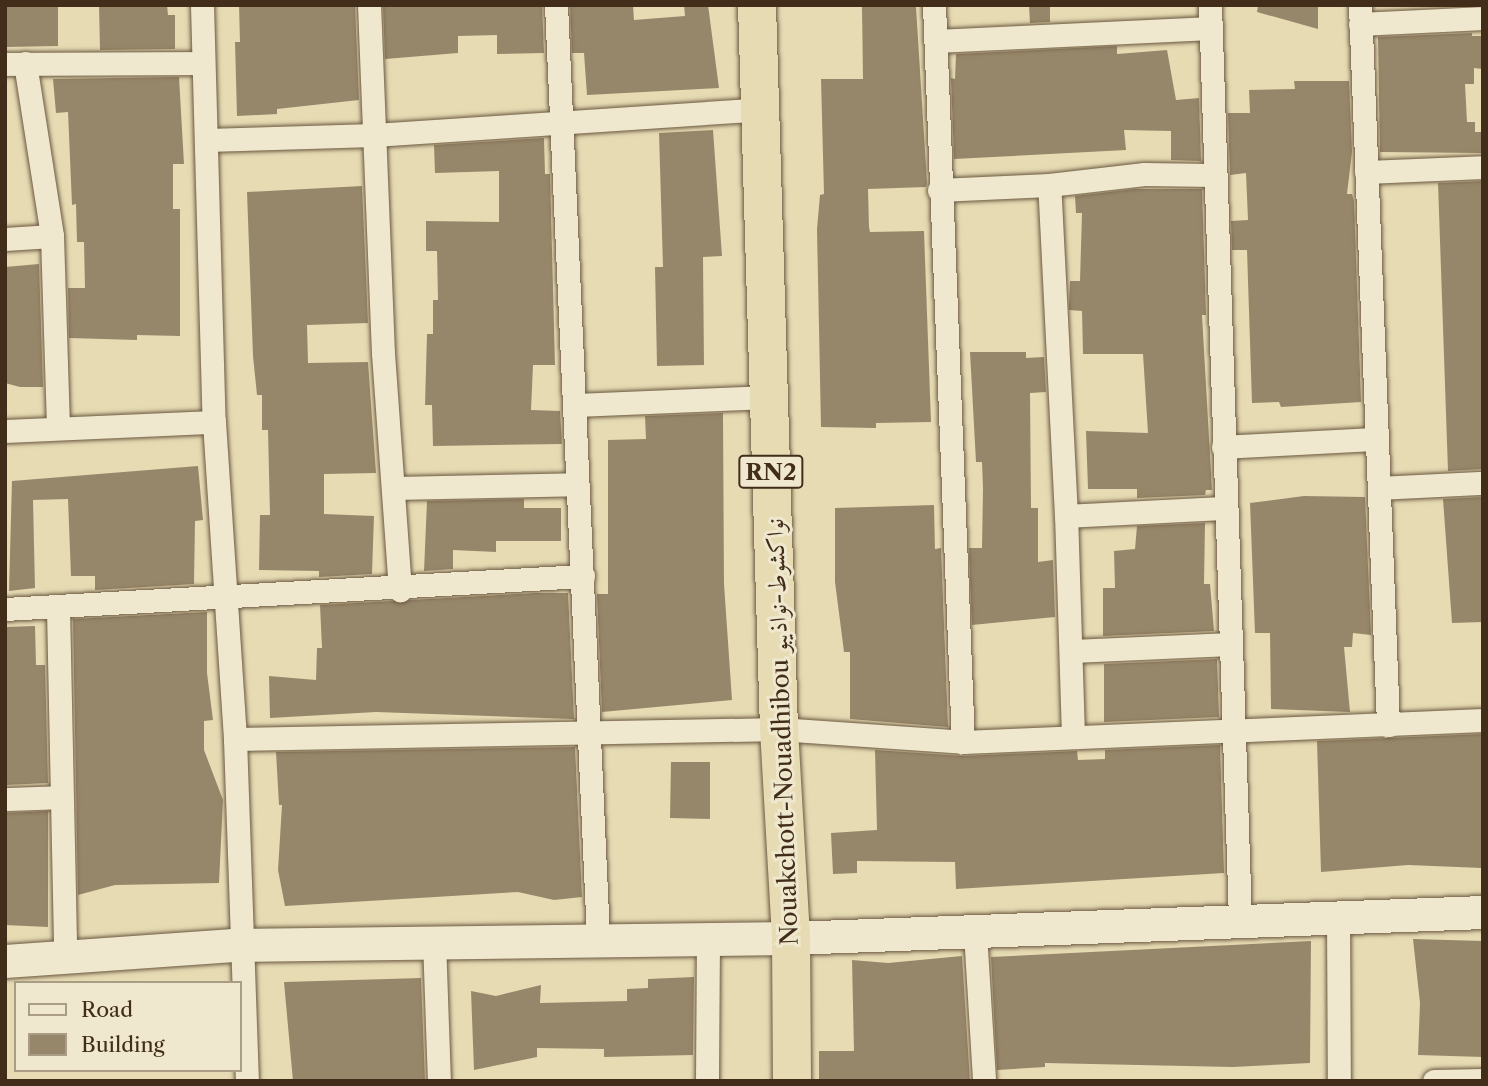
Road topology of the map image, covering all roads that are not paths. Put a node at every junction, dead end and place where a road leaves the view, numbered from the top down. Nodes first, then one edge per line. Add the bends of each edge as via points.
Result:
1 (202, 5) edge
2 (369, 5) edge
3 (556, 5) edge
4 (757, 5) edge
5 (934, 5) edge
6 (1210, 5) edge
7 (1360, 15) edge
8 (1483, 18) edge
9 (1211, 28) junction
10 (936, 41) junction
11 (201, 63) junction
12 (15, 64) edge
13 (762, 109) junction
14 (563, 123) junction
15 (374, 135) junction
16 (207, 140) junction
17 (1483, 167) edge
18 (1366, 172) junction
19 (1213, 175) junction
20 (1049, 185) junction
21 (939, 190) junction
22 (52, 236) junction
23 (5, 239) edge
24 (769, 397) junction
25 (575, 405) junction
26 (214, 422) junction
27 (58, 428) junction
28 (5, 431) edge
29 (1377, 439) junction
30 (1223, 447) junction
31 (1483, 483) edge
32 (577, 484) junction
33 (393, 488) junction
34 (1379, 488) junction
35 (1226, 508) junction
36 (1066, 516) junction
37 (583, 576) junction
38 (400, 590) junction
39 (224, 599) junction
40 (58, 608) junction
41 (5, 609) edge
42 (1231, 644) junction
43 (1072, 651) junction
44 (1483, 720) edge
45 (1388, 725) junction
46 (779, 729) junction
47 (1234, 729) junction
48 (591, 731) junction
49 (1073, 736) junction
50 (235, 738) junction
51 (963, 742) junction
52 (61, 797) junction
53 (5, 799) edge
54 (1483, 912) edge
55 (1338, 915) junction
56 (1240, 919) junction
57 (975, 932) junction
58 (598, 937) junction
59 (708, 937) junction
60 (791, 938) junction
61 (434, 940) junction
62 (242, 945) junction
63 (65, 955) junction
64 (5, 961) edge
65 (1483, 1080) edge
66 (247, 1081) edge
67 (439, 1081) edge
68 (706, 1081) edge
69 (792, 1081) edge
70 (984, 1081) edge
71 (1339, 1081) edge
72 (1434, 1081) edge

1 - 11 street
2 - 15 street
3 - 14 street
4 - 13 highway, Nouakchott-Nouadhibou نواكشوط-نواذيبو / RN2
5 - 10 street
6 - 9 street
7 - 8 street
7 - 18 street
9 - 10 street
9 - 19 street
10 - 21 street
11 - 12 street
11 - 16 street
12 - 22 street
13 - 14 street
13 - 24 highway, Nouakchott-Nouadhibou نواكشوط-نواذيبو / RN2
14 - 15 street
14 - 25 street
15 - 16 street
15 - 33 street
16 - 26 street
17 - 18 street
18 - 29 street
19 - 20 street via 1144,174
19 - 30 street
20 - 21 street
20 - 36 street
21 - 51 street
22 - 23 street
22 - 27 street
24 - 25 street
24 - 46 highway, Nouakchott-Nouadhibou نواكشوط-نواذيبو / RN2
25 - 32 street
26 - 27 street
26 - 39 street
27 - 28 street
29 - 30 street
29 - 34 street
30 - 35 street
31 - 34 street
32 - 33 street
32 - 37 street
33 - 38 street
34 - 45 street
35 - 36 street
35 - 42 street
36 - 43 street
37 - 38 street
37 - 48 street
38 - 39 street
39 - 40 street
39 - 50 street
40 - 41 street
40 - 52 street
42 - 43 street
42 - 47 street
43 - 49 street
44 - 45 street
45 - 47 street
46 - 48 street
46 - 51 street
46 - 60 highway, Nouakchott-Nouadhibou نواكشوط-نواذيبو / RN2
47 - 49 street
47 - 56 street
48 - 50 street
48 - 58 street
49 - 51 street
50 - 62 street
52 - 53 street
52 - 63 street
54 - 55 street
55 - 56 street
55 - 71 street
56 - 57 street
57 - 60 street
57 - 70 street
58 - 59 street
58 - 61 street
59 - 60 street
59 - 68 street
60 - 69 highway, Nouakchott-Nouadhibou نواكشوط-نواذيبو / RN2
61 - 62 street
61 - 67 street
62 - 63 street
62 - 66 street
63 - 64 street
65 - 72 street

